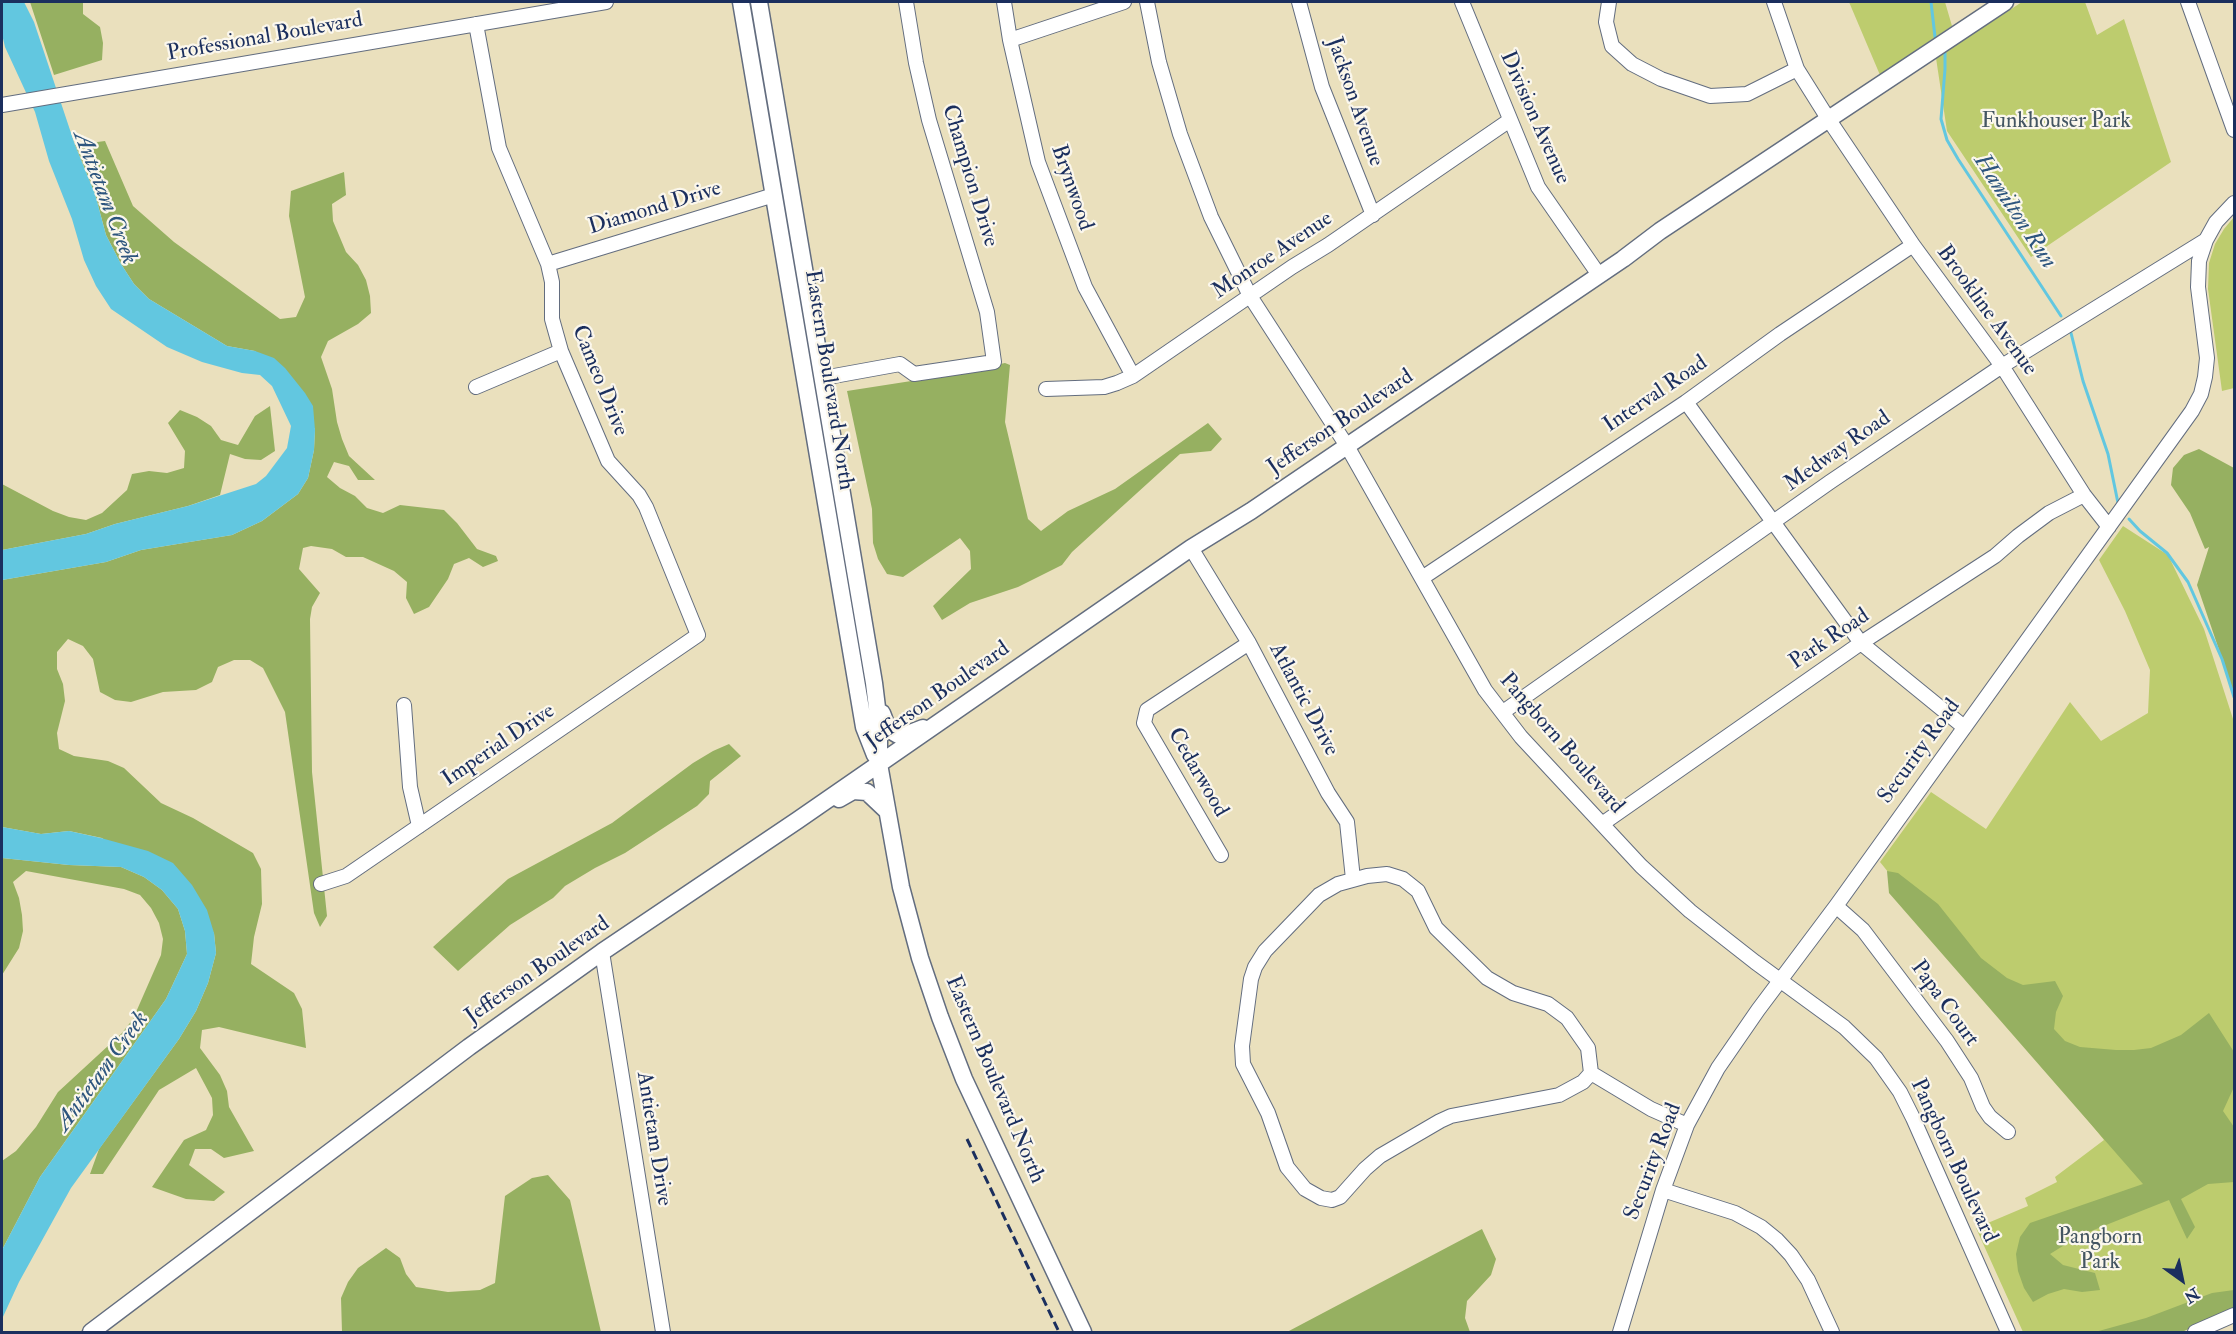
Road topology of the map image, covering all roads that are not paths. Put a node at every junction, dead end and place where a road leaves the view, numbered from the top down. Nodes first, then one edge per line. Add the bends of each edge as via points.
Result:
1 (606, 2) edge
2 (741, 2) edge
3 (759, 2) edge
4 (906, 2) edge
5 (1004, 2) edge
6 (1124, 2) edge
7 (1147, 2) edge
8 (1299, 2) edge
9 (1462, 2) edge
10 (1609, 2) edge
11 (1774, 2) edge
12 (2005, 2) edge
13 (2188, 2) edge
14 (476, 24) junction
15 (1010, 40) junction
16 (1797, 69) junction
17 (2, 105) edge
18 (1510, 120) junction
19 (1829, 120) junction
20 (2235, 130) edge
21 (774, 195) junction
22 (2235, 203) edge
23 (1373, 215) junction
24 (2206, 240) junction
25 (1913, 245) junction
26 (548, 264) junction
27 (1599, 275) junction
28 (790, 291) junction
29 (1250, 296) junction
30 (810, 302) junction
31 (561, 351) junction
32 (2002, 366) junction
33 (1132, 376) junction
34 (822, 378) junction
35 (476, 387) dead end
36 (1046, 389) dead end
37 (1686, 402) junction
38 (1347, 446) junction
39 (2084, 495) junction
40 (1773, 523) junction
41 (2109, 527) junction
42 (1191, 548) junction
43 (1422, 578) junction
44 (698, 635) joint
45 (1249, 643) junction
46 (1861, 643) junction
47 (874, 683) junction
48 (404, 705) dead end
49 (1503, 712) junction
50 (946, 718) junction
51 (1964, 727) junction
52 (879, 764) junction
53 (886, 810) junction
54 (798, 820) junction
55 (1602, 824) junction
56 (419, 826) junction
57 (1221, 855) dead end
58 (1353, 879) junction
59 (321, 884) dead end
60 (1836, 906) junction
61 (602, 951) junction
62 (1780, 980) junction
63 (1591, 1073) junction
64 (1687, 1125) junction
65 (2008, 1132) dead end
66 (1663, 1190) junction
67 (2235, 1315) edge
68 (91, 1332) edge
69 (663, 1332) edge
70 (1083, 1332) edge
71 (1620, 1332) edge
72 (1832, 1332) edge
73 (2008, 1332) edge
74 (2195, 1332) edge

1 - 14 street, Professional Boulevard
2 - 21 main road, Eastern Boulevard North
3 - 30 main road, Eastern Boulevard North
4 - 34 street, Champion Drive via 929,120 987,312 994,362 914,374 900,364
5 - 15 street, Brynwood
6 - 15 street
7 - 29 street, Pangborn Boulevard via 1180,134 1211,217
8 - 23 street, Jackson Avenue via 1322,87
9 - 18 street, Division Avenue
10 - 16 street via 1606,22 1612,46 1632,64 1661,79 1710,96 1747,94
11 - 16 street, Brookline Avenue
12 - 19 main road, Jefferson Boulevard
13 - 20 street
14 - 17 street, Professional Boulevard
14 - 26 street, Cameo Drive via 499,148
15 - 33 street, Brynwood via 1038,162 1085,287
16 - 19 street, Brookline Avenue
18 - 23 street, Monroe Avenue
18 - 27 street, Division Avenue via 1538,188
19 - 25 street, Brookline Avenue
19 - 27 main road, Jefferson Boulevard
21 - 26 street, Diamond Drive
21 - 28 main road, Eastern Boulevard North
21 - 30 main road via 782,198 788,208 800,282
22 - 24 street, Security Road via 2216,222
23 - 29 street, Monroe Avenue
24 - 32 street, Medway Road
24 - 41 street, Security Road via 2199,261 2198,287 2207,358 2201,394
25 - 32 street, Brookline Avenue
25 - 37 street, Interval Road via 1779,334
26 - 31 street, Cameo Drive via 552,319
27 - 38 main road, Jefferson Boulevard
28 - 34 main road via 800,306 812,368
28 - 52 main road, Eastern Boulevard North via 864,727
29 - 33 street, Monroe Avenue
29 - 38 street, Pangborn Boulevard
30 - 34 main road, Eastern Boulevard North
31 - 35 street
31 - 44 street, Cameo Drive via 608,460 646,507
32 - 39 street, Brookline Avenue
32 - 40 street, Medway Road
33 - 36 street, Monroe Avenue via 1104,387
34 - 47 main road, Eastern Boulevard North
37 - 40 street
37 - 43 street, Interval Road
38 - 42 main road, Jefferson Boulevard
38 - 43 street, Pangborn Boulevard
39 - 41 street, Brookline Avenue
39 - 46 street, Park Road via 2049,513 1995,556
40 - 46 street
40 - 49 street, Medway Road
41 - 51 street, Security Road
42 - 45 street, Atlantic Drive
42 - 50 main road, Jefferson Boulevard
43 - 49 street, Pangborn Boulevard via 1480,682
44 - 56 street, Imperial Drive
45 - 57 street, Cedarwood via 1147,710 1144,723
45 - 58 street, Atlantic Drive via 1347,822
46 - 51 street
46 - 55 street, Park Road
47 - 50 main road via 884,724 893,733 905,735
47 - 52 main road, Eastern Boulevard North
48 - 56 street via 410,787
49 - 55 street, Pangborn Boulevard
50 - 52 main road, Jefferson Boulevard
51 - 60 street, Security Road
52 - 53 main road, Eastern Boulevard North
52 - 54 main road, Jefferson Boulevard
53 - 54 main road via 867,792 853,791
53 - 70 main road, Eastern Boulevard North via 901,887 940,1017 989,1135
54 - 61 main road, Jefferson Boulevard
55 - 62 street, Pangborn Boulevard via 1690,911
56 - 59 street, Imperial Drive via 346,876
58 - 63 street via 1387,874 1412,884 1436,928 1487,978 1513,993 1548,1004 1567,1018 1588,1048
58 - 63 street via 1319,896 1265,951 1255,967 1248,997 1243,1064 1268,1113 1287,1167 1305,1190 1321,1198 1340,1197 1380,1156 1440,1121 1559,1095
60 - 62 street, Security Road
60 - 65 street, Papa Court via 1863,930 1940,1031 1965,1069 1983,1107
61 - 68 main road, Jefferson Boulevard
61 - 69 street, Antietam Drive
62 - 64 street, Security Road via 1718,1068
62 - 73 street, Pangborn Boulevard via 1861,1042 1888,1074 1913,1118
63 - 64 street via 1651,1109
64 - 66 street, Security Road
66 - 71 street, Security Road
66 - 72 street via 1735,1213 1777,1240 1808,1280
67 - 74 street

